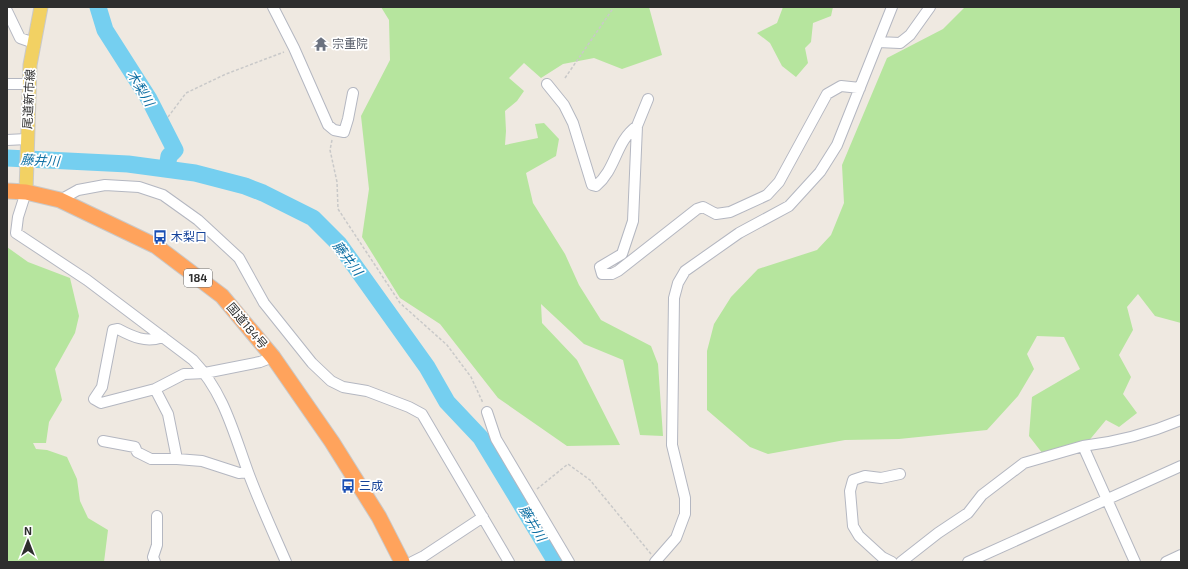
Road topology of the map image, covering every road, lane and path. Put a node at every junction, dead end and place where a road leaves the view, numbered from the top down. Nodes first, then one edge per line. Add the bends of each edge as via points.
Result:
1 (40, 7) edge
2 (273, 7) edge
3 (614, 7) edge
4 (892, 7) edge
5 (930, 7) edge
6 (7, 11) edge
7 (878, 42) junction
8 (34, 43) junction
9 (294, 48) junction
10 (565, 78) dead end
11 (7, 84) edge
12 (30, 84) junction
13 (547, 84) dead end
14 (860, 88) junction
15 (353, 93) dead end
16 (648, 100) dead end
17 (168, 116) dead end
18 (637, 126) junction
19 (334, 130) junction
20 (27, 139) junction
21 (7, 140) edge
22 (26, 185) junction
23 (7, 191) edge
24 (60, 200) junction
25 (163, 337) junction
26 (273, 357) junction
27 (205, 373) junction
28 (155, 389) junction
29 (487, 412) joint
30 (1181, 420) edge
31 (103, 441) dead end
32 (1083, 446) junction
33 (177, 459) junction
34 (1181, 466) edge
35 (248, 472) junction
36 (900, 474) dead end
37 (530, 495) junction
38 (1107, 499) junction
39 (157, 516) dead end
40 (482, 517) junction
41 (1181, 555) edge
42 (916, 558) edge
43 (655, 561) edge
44 (155, 562) edge
45 (286, 562) edge
46 (402, 562) edge
47 (412, 562) edge
48 (509, 562) edge
49 (569, 562) edge
50 (892, 562) edge
51 (901, 562) edge
52 (968, 562) edge
53 (1135, 562) edge
54 (1166, 562) edge

1 - 8 main road, 尾道新市線
2 - 9 street
3 - 10 path
4 - 7 street
5 - 7 street via 910,35 900,43
6 - 8 street via 20,38
7 - 14 street
8 - 12 main road, 尾道新市線
9 - 17 path via 226,74 186,93
9 - 19 street via 328,125
11 - 12 street
12 - 20 main road, 尾道新市線
13 - 18 street via 564,105 573,123 592,185 596,186 602,181 612,166 620,145
14 - 18 street via 841,86 826,94 779,182 767,195 730,212 716,214 703,207 697,209 618,271 602,274 600,267 622,254 633,221
14 - 43 street via 837,145 820,172 789,206 715,249 685,271 678,283 674,298 672,445 685,498 685,514 676,538
15 - 19 street via 344,132
16 - 18 street
19 - 29 path via 330,150 337,182 338,209 400,303 447,345 471,377
20 - 21 street
20 - 22 main road, 尾道新市線
22 - 23 highway, 国道184号 / 184
22 - 24 highway, 国道184号 / 184
22 - 25 street via 16,233 87,280
24 - 26 highway, 国道184号 / 184 via 156,246 222,296
24 - 40 street via 78,190 105,185 139,187 163,195 198,220 239,258 264,303 312,363 331,381 343,387 367,391 422,414
25 - 27 street via 193,360
25 - 28 street via 152,341 133,337 118,329 113,330 102,387 94,399 101,403
26 - 27 street
26 - 46 highway, 国道184号 / 184 via 332,442
27 - 28 street via 184,374
27 - 35 street via 219,394
28 - 33 street via 168,414
29 - 37 street via 496,439
30 - 32 street via 1157,430
31 - 33 street via 135,447 137,452 151,459
32 - 38 street
32 - 42 street via 1024,463 982,495 968,512 938,533
33 - 35 street via 202,461 239,473
34 - 38 street
35 - 45 street
36 - 50 street via 881,478 865,476 853,480 850,491 853,526 859,536 882,557
37 - 43 path via 568,464 590,480
37 - 49 street
38 - 52 street
38 - 53 street
39 - 44 street via 157,545 153,557
40 - 47 street
40 - 48 street
41 - 54 street
42 - 51 street

